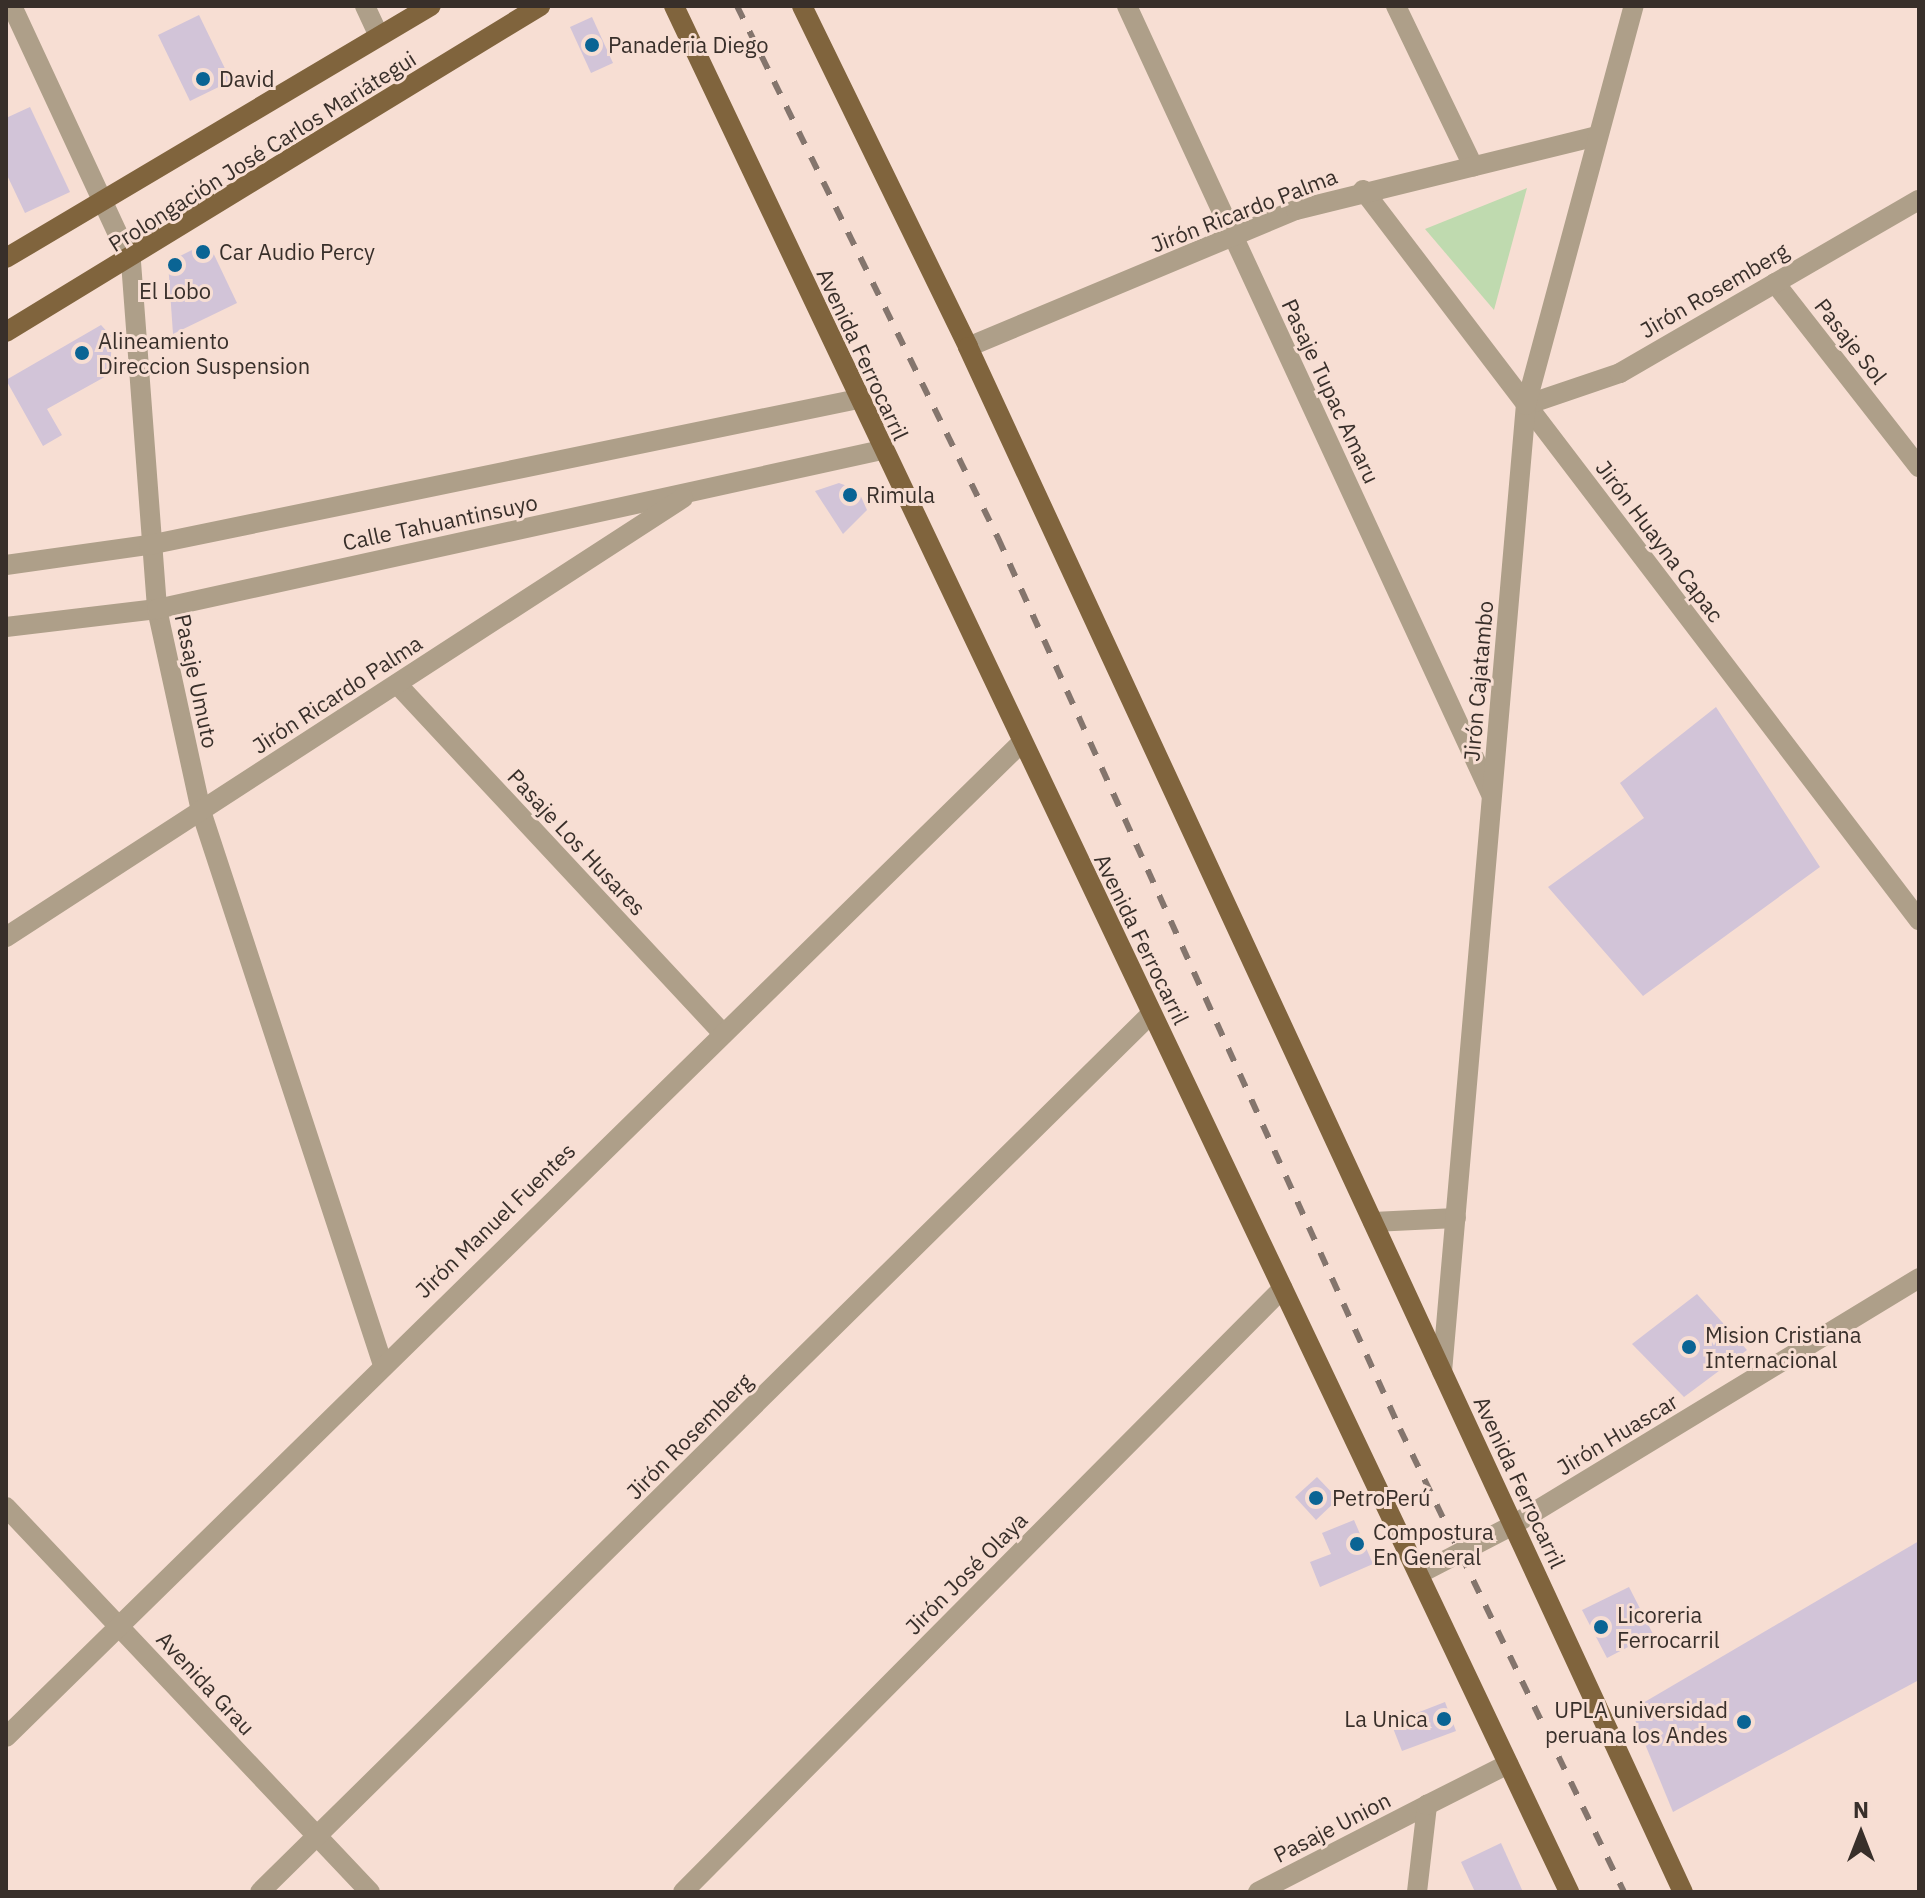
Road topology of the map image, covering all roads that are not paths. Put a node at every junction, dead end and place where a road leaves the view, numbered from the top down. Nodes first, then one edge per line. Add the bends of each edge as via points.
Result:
1 (12, 6) edge
2 (365, 6) edge
3 (431, 6) edge
4 (540, 6) edge
5 (674, 6) edge
6 (802, 6) edge
7 (1127, 6) edge
8 (1396, 6) edge
9 (1634, 6) edge
10 (379, 36) junction
11 (1594, 137) junction
12 (1473, 166) junction
13 (1363, 190) junction
14 (1919, 200) edge
15 (101, 201) junction
16 (1234, 236) junction
17 (6, 258) edge
18 (131, 262) junction
19 (1775, 283) junction
20 (6, 332) edge
21 (968, 347) junction
22 (858, 399) junction
23 (1526, 405) junction
24 (882, 450) junction
25 (1919, 467) edge
26 (693, 491) junction
27 (149, 545) junction
28 (6, 565) edge
29 (157, 609) junction
30 (6, 627) edge
31 (397, 684) junction
32 (1022, 742) junction
33 (1492, 796) junction
34 (201, 811) junction
35 (1919, 920) edge
36 (6, 937) edge
37 (1151, 1014) junction
38 (722, 1033) junction
39 (1456, 1218) junction
40 (1373, 1222) junction
41 (1919, 1278) edge
42 (1283, 1288) junction
43 (382, 1362) junction
44 (1442, 1372) junction
45 (6, 1507) edge
46 (1513, 1525) junction
47 (1419, 1574) junction
48 (118, 1625) junction
49 (6, 1737) edge
50 (1508, 1764) junction
51 (1427, 1805) junction
52 (317, 1836) junction
53 (260, 1892) edge
54 (370, 1892) edge
55 (683, 1892) edge
56 (1258, 1892) edge
57 (1417, 1892) edge
58 (1569, 1892) edge
59 (1683, 1892) edge

1 - 15 street, Pasaje Umuto
2 - 10 street
3 - 10 main road, Prolongación José Carlos Mariátegui
4 - 18 main road, Prolongación José Carlos Mariátegui
5 - 22 main road, Avenida Ferrocarril
6 - 21 main road, Avenida Ferrocarril
7 - 16 street, Pasaje Tupac Amaru
8 - 12 street
9 - 11 street, Jirón Cajatambo
10 - 15 main road, Prolongación José Carlos Mariátegui
11 - 12 street, Jirón Ricardo Palma
11 - 23 street, Jirón Cajatambo
12 - 13 street, Jirón Ricardo Palma
13 - 16 street, Jirón Ricardo Palma
13 - 23 street, Jirón Huayna Capac
14 - 19 street, Jirón Rosemberg
15 - 17 main road, Prolongación José Carlos Mariátegui
15 - 18 street, Pasaje Umuto
16 - 21 street, Jirón Ricardo Palma
16 - 33 street, Pasaje Tupac Amaru
18 - 20 main road, Prolongación José Carlos Mariátegui
18 - 27 street, Pasaje Umuto
19 - 23 street, Jirón Rosemberg via 1620,373
19 - 25 street, Pasaje Sol
21 - 40 main road, Avenida Ferrocarril
22 - 24 main road, Avenida Ferrocarril
22 - 27 street, Calle Tahuantinsuyo
23 - 33 street, Jirón Cajatambo
23 - 35 street, Jirón Huayna Capac
24 - 26 street, Calle Tahuantinsuyo
24 - 32 main road, Avenida Ferrocarril
26 - 29 street, Calle Tahuantinsuyo
26 - 31 street, Jirón Ricardo Palma
27 - 28 street, Calle Tahuantinsuyo
27 - 29 street, Pasaje Umuto
29 - 30 street, Calle Tahuantinsuyo
29 - 34 street, Pasaje Umuto
31 - 34 street, Jirón Ricardo Palma
31 - 38 street, Pasaje Los Husares
32 - 37 main road, Avenida Ferrocarril
32 - 38 street, Jirón Manuel Fuentes
33 - 39 street, Jirón Cajatambo
34 - 36 street, Jirón Ricardo Palma
34 - 43 street, Pasaje Umuto
37 - 42 main road, Avenida Ferrocarril
37 - 52 street, Jirón Rosemberg
38 - 43 street, Jirón Manuel Fuentes
39 - 40 street
39 - 44 street, Jirón Cajatambo
40 - 44 main road, Avenida Ferrocarril
41 - 46 street, Jirón Huascar
42 - 47 main road, Avenida Ferrocarril
42 - 55 street, Jirón José Olaya
43 - 48 street, Jirón Manuel Fuentes
44 - 46 main road, Avenida Ferrocarril
45 - 48 street, Avenida Grau
46 - 47 street, Jirón Huascar
46 - 59 main road, Avenida Ferrocarril
47 - 50 main road, Avenida Ferrocarril
48 - 49 street, Jirón Manuel Fuentes
48 - 52 street, Avenida Grau
50 - 51 street
50 - 58 main road, Avenida Ferrocarril
51 - 56 street, Pasaje Union
51 - 57 street
52 - 53 street, Jirón Rosemberg
52 - 54 street, Avenida Grau

